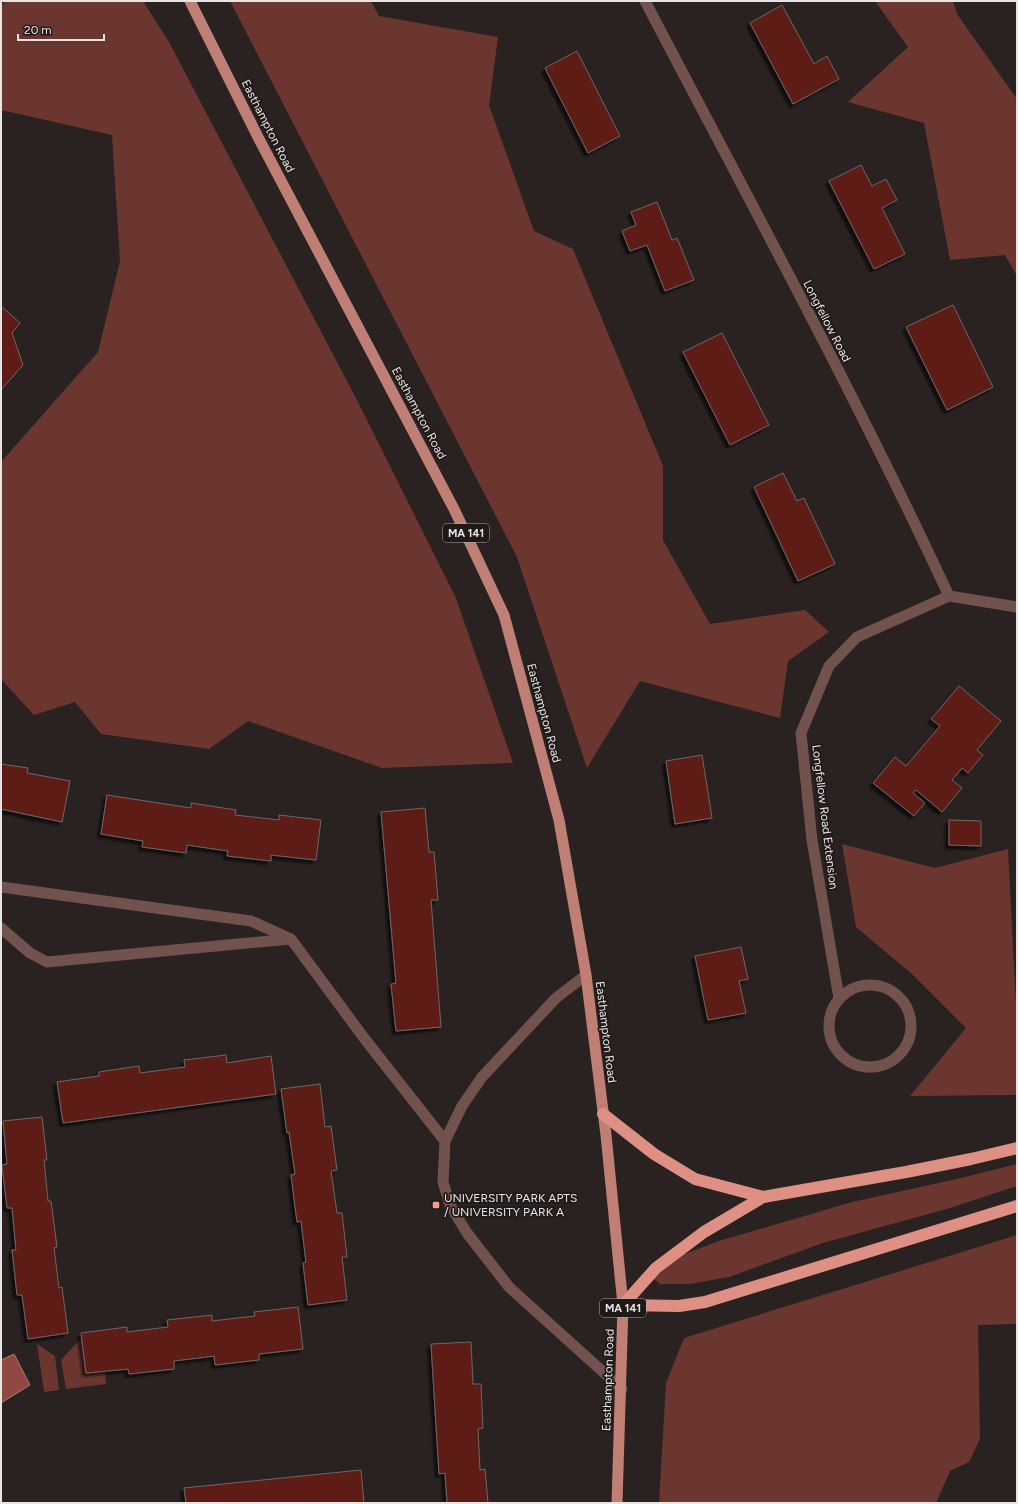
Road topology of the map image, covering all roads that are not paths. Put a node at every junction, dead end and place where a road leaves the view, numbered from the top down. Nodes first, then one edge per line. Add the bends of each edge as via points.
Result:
1 (190, 1) edge
2 (645, 1) edge
3 (949, 596) junction
4 (1017, 607) edge
5 (1, 887) edge
6 (1, 928) edge
7 (291, 939) junction
8 (586, 975) junction
9 (839, 998) junction
10 (603, 1114) junction
11 (445, 1140) junction
12 (1017, 1148) edge
13 (763, 1197) junction
14 (1017, 1206) edge
15 (624, 1305) junction
16 (622, 1389) junction
17 (617, 1503) edge

1 - 8 main road, Easthampton Road / MA 141 via 259,139 454,509 504,615 559,820
2 - 3 street, Longfellow Road via 830,354
3 - 4 street
3 - 9 street, Longfellow Road Extension via 857,637 829,666 801,733 812,840
5 - 7 street via 251,921
6 - 7 street via 30,953 47,962
7 - 11 street via 364,1038
8 - 10 main road, Easthampton Road / MA 141
8 - 11 street via 556,998 482,1077 462,1106
9 - 9 street via 831,1010 828,1024 829,1038 836,1051 847,1061 860,1067 875,1068 899,1056 907,1045 911,1033 911,1019 907,1007 898,996 888,988 862,985 849,990
10 - 13 highway via 654,1154 696,1179
10 - 15 main road, Easthampton Road / MA 141
11 - 16 street via 443,1182 450,1205 467,1233 509,1287
12 - 13 highway via 971,1160
13 - 15 highway via 704,1232 656,1268
14 - 15 highway via 705,1302 679,1306
15 - 16 main road, Easthampton Road / MA 141
16 - 17 main road, Easthampton Road / MA 141

